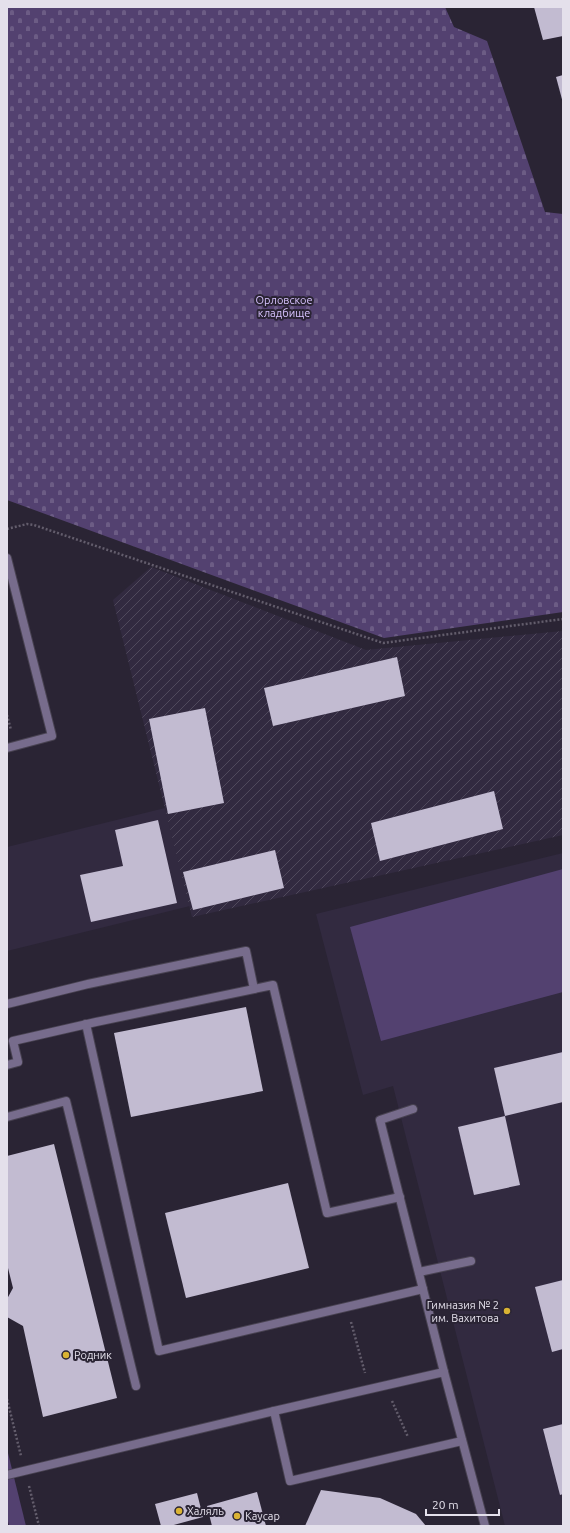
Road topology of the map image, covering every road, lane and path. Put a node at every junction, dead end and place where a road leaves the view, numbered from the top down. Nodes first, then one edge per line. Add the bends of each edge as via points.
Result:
1 (7, 529) edge
2 (7, 558) edge
3 (563, 619) edge
4 (7, 748) edge
5 (254, 989) junction
6 (7, 1004) edge
7 (86, 1024) junction
8 (7, 1065) edge
9 (413, 1109) dead end
10 (7, 1117) edge
11 (400, 1197) junction
12 (471, 1261) dead end
13 (419, 1272) junction
14 (423, 1289) junction
15 (347, 1307) junction
16 (444, 1372) junction
17 (386, 1385) junction
18 (136, 1386) dead end
19 (369, 1389) junction
20 (274, 1411) junction
21 (462, 1441) junction
22 (414, 1452) junction
23 (7, 1475) edge
24 (485, 1526) edge

1 - 3 path via 27,524 34,525 383,643
2 - 4 lane via 52,736
5 - 6 lane via 246,951
5 - 7 lane
5 - 11 lane via 273,985 327,1213
7 - 8 lane via 13,1041 18,1062
7 - 15 lane via 158,1351
9 - 11 lane via 380,1120
10 - 18 lane via 66,1101
11 - 13 lane
12 - 13 lane
13 - 14 lane
14 - 15 lane
14 - 16 lane
15 - 19 path
16 - 17 lane
16 - 21 lane
17 - 19 lane
17 - 22 path
19 - 20 lane
20 - 22 lane via 290,1481
20 - 23 lane
21 - 22 lane
21 - 24 lane

